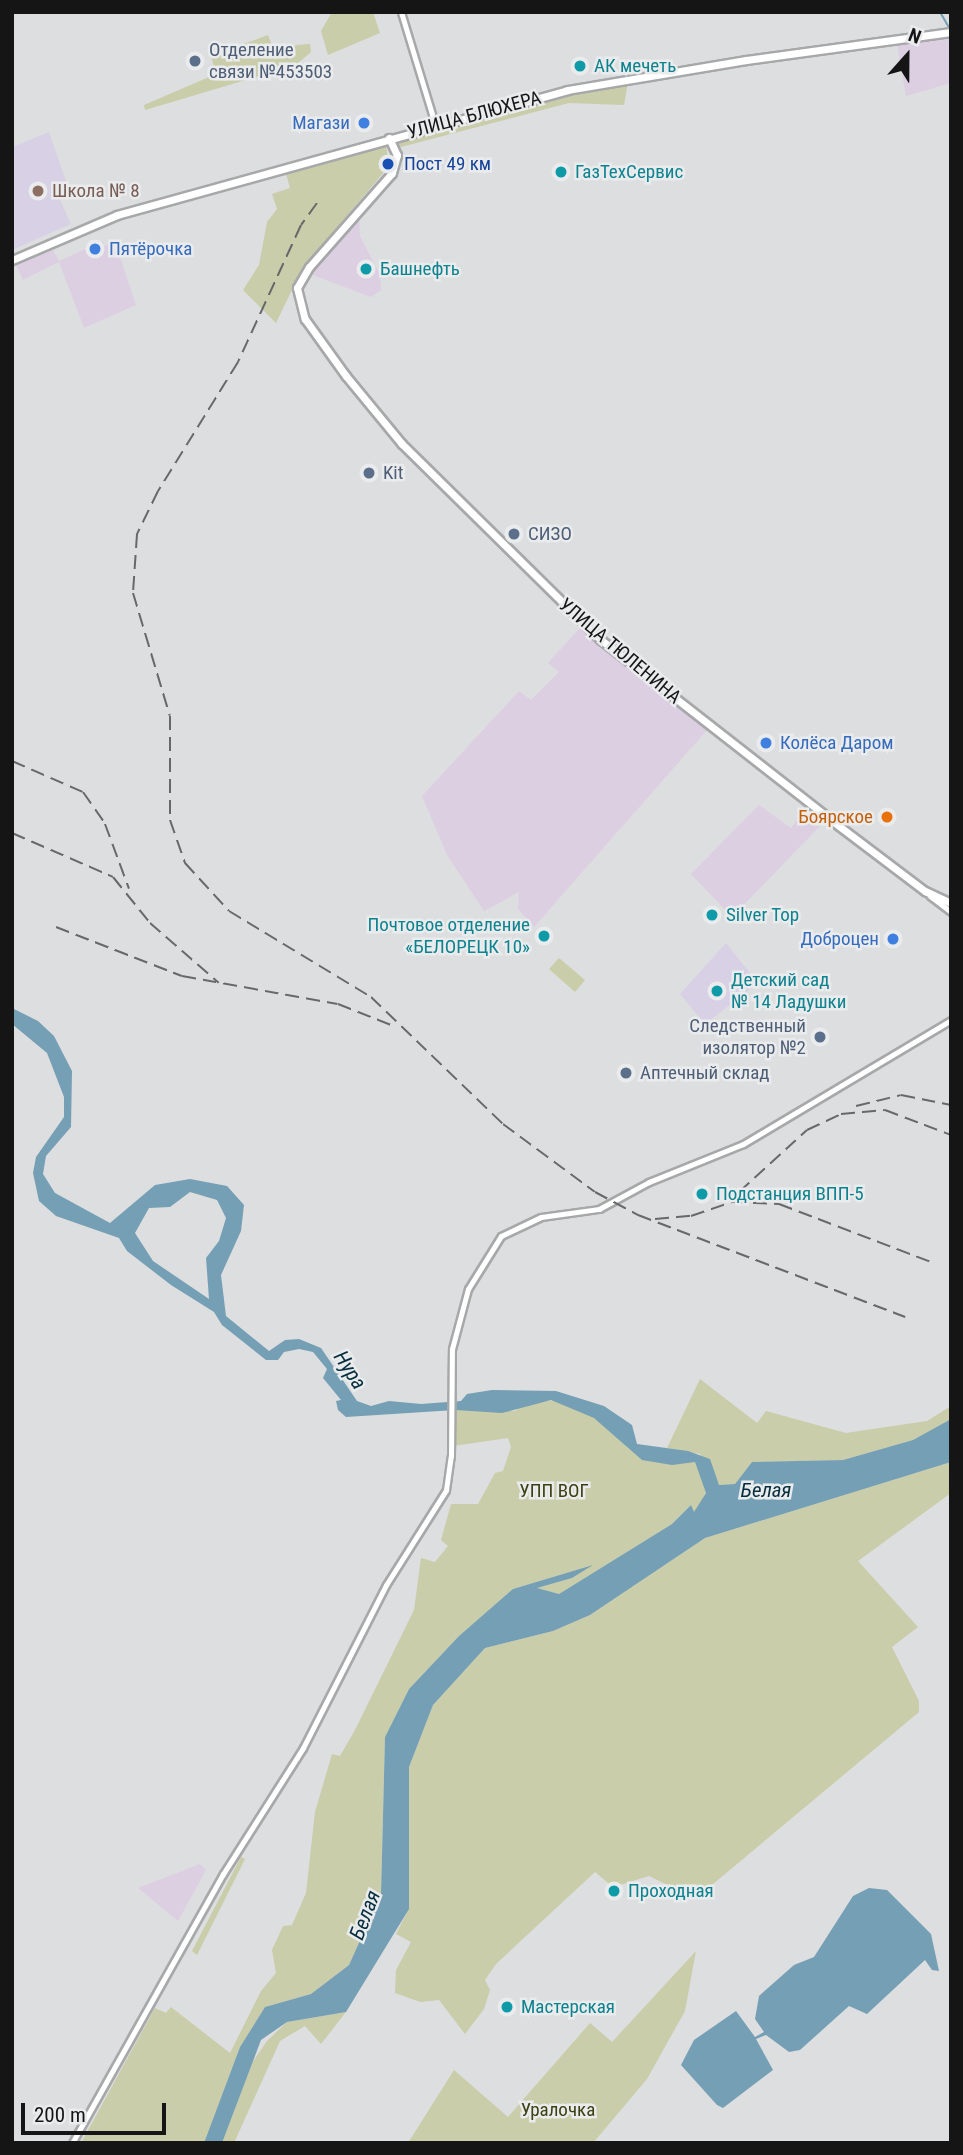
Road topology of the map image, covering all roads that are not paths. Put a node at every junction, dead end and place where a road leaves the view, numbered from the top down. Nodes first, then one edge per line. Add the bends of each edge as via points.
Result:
1 (401, 12) edge
2 (948, 32) edge
3 (435, 124) junction
4 (389, 138) junction
5 (12, 260) edge
6 (925, 891) junction
7 (951, 903) edge
8 (951, 912) edge
9 (951, 1020) edge
10 (72, 2143) edge

1 - 3 street
2 - 3 main road, УЛИЦА БЛЮХЕРА via 649,74
3 - 4 main road, УЛИЦА БЛЮХЕРА
4 - 5 main road, УЛИЦА БЛЮХЕРА via 117,215
4 - 6 main road, УЛИЦА ТЮЛЕНИНА via 397,155 392,173 309,267 298,288 305,319 402,444 601,640
6 - 7 main road, УЛИЦА ТЮЛЕНИНА
6 - 8 street, УЛИЦА ТЮЛЕНИНА
9 - 10 street via 751,1140 649,1182 599,1209 541,1217 501,1236 468,1289 460,1311 450,1392 450,1473 432,1518 386,1585 303,1748 223,1874

